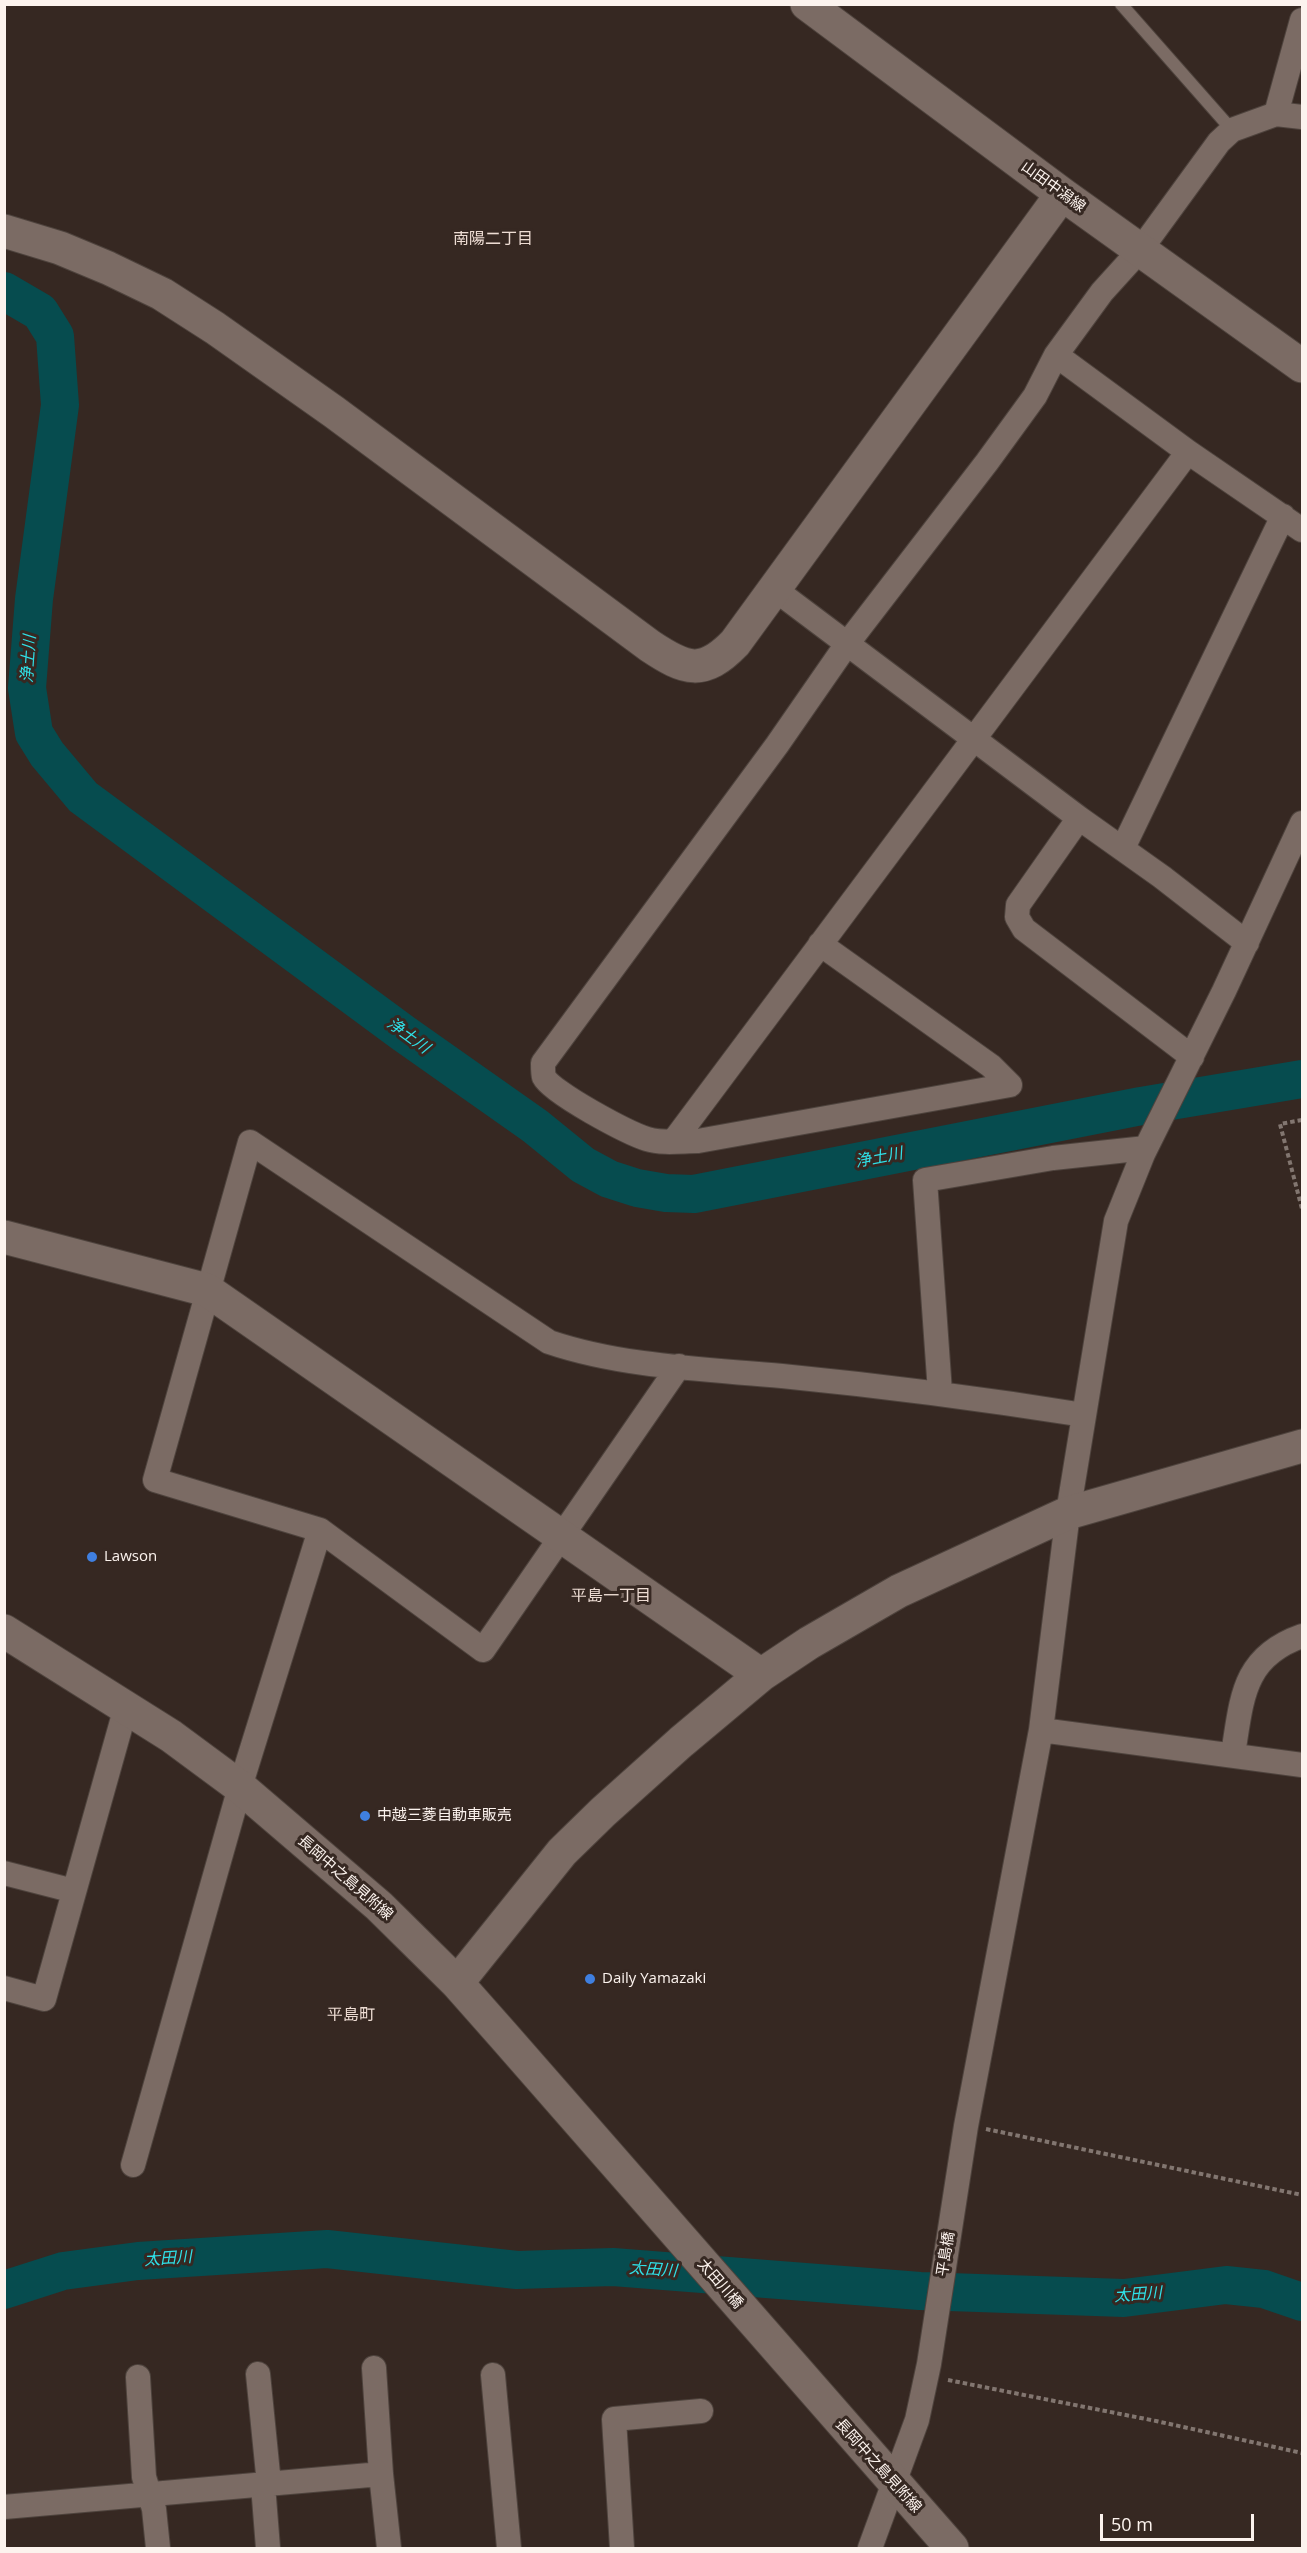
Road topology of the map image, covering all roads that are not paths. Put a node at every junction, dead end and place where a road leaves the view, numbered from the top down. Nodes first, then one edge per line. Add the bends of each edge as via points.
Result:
1 (807, 4) edge
2 (1121, 4) edge
3 (1302, 20) edge
4 (1276, 114) junction
5 (1302, 117) edge
6 (1232, 130) junction
7 (1062, 194) junction
8 (4, 231) edge
9 (1141, 249) junction
10 (1056, 355) junction
11 (1302, 366) edge
12 (1188, 452) junction
13 (1293, 523) edge
14 (773, 588) junction
15 (847, 644) junction
16 (974, 737) junction
17 (1079, 818) junction
18 (1302, 823) edge
19 (1123, 848) junction
20 (1294, 861) edge
21 (1247, 943) junction
22 (820, 944) junction
23 (1189, 1063) junction
24 (673, 1142) junction
25 (1146, 1148) junction
26 (4, 1237) edge
27 (207, 1290) junction
28 (679, 1366) junction
29 (940, 1392) junction
30 (1084, 1416) junction
31 (1302, 1446) edge
32 (1068, 1513) junction
33 (320, 1530) junction
34 (562, 1538) junction
35 (4, 1631) edge
36 (1302, 1636) edge
37 (761, 1675) junction
38 (126, 1707) junction
39 (1041, 1730) junction
40 (1233, 1754) junction
41 (1302, 1765) edge
42 (240, 1787) junction
43 (4, 1873) edge
44 (74, 1892) junction
45 (457, 1983) junction
46 (4, 1988) edge
47 (134, 2164) dead end
48 (635, 2184) joint
49 (375, 2368) dead end
50 (258, 2374) dead end
51 (493, 2375) dead end
52 (138, 2377) dead end
53 (805, 2383) joint
54 (701, 2411) dead end
55 (381, 2474) junction
56 (894, 2483) junction
57 (266, 2484) junction
58 (150, 2495) junction
59 (4, 2507) edge
60 (158, 2548) edge
61 (268, 2548) edge
62 (389, 2548) edge
63 (509, 2548) edge
64 (622, 2548) edge
65 (870, 2548) edge
66 (952, 2548) edge

1 - 7 street, 山田中潟線
2 - 6 lane
3 - 4 street
4 - 5 street
4 - 6 street
6 - 9 street via 1219,142
7 - 9 street, 山田中潟線
7 - 14 street
8 - 14 street via 60,248 171,300 334,412 650,646 680,664 707,665 722,656
9 - 10 street via 1102,292
9 - 11 street, 山田中潟線
10 - 12 street
10 - 15 street via 1035,396
12 - 13 street
12 - 16 street
13 - 19 street via 1216,661
14 - 15 street
15 - 16 street
15 - 24 street via 543,1063 544,1077 553,1087 594,1113 649,1139
16 - 17 street
16 - 22 street
17 - 19 street
17 - 23 street via 1018,905 1017,917 1024,929
18 - 20 street, 平島橋
19 - 21 street
20 - 21 street, 平島橋
21 - 23 street, 平島橋
22 - 24 street
22 - 24 street via 991,1066 1010,1085 698,1141
23 - 25 street, 平島橋
25 - 29 street via 1053,1158 925,1180
25 - 30 street, 平島橋 via 1116,1221
26 - 27 street
27 - 28 street via 250,1142 549,1342 602,1356
27 - 33 street via 154,1480
27 - 34 street
28 - 29 street
28 - 34 street
29 - 30 street
30 - 32 street, 平島橋
31 - 32 street
32 - 37 street via 899,1591
32 - 39 street, 平島橋
33 - 34 street via 483,1650
33 - 42 street
34 - 37 street
35 - 38 street, 長岡中之島見附線
36 - 40 street via 1271,1653 1248,1678
37 - 45 street via 681,1742 562,1852
38 - 42 street, 長岡中之島見附線
38 - 44 street
39 - 40 street
39 - 56 street, 平島橋 via 965,2135 928,2370 917,2420
40 - 41 street
42 - 45 street, 長岡中之島見附線 via 379,1906
42 - 47 street
43 - 44 street
44 - 46 street via 44,1999
45 - 48 street, 長岡中之島見附線
48 - 53 street, 太田川橋
49 - 55 street
50 - 57 street
51 - 63 street
52 - 58 street via 144,2477
53 - 56 street, 長岡中之島見附線
54 - 64 street via 614,2419
55 - 57 street
55 - 62 street
56 - 65 street, 平島橋
56 - 66 street, 長岡中之島見附線
57 - 58 street
57 - 61 street
58 - 59 street
58 - 60 street

